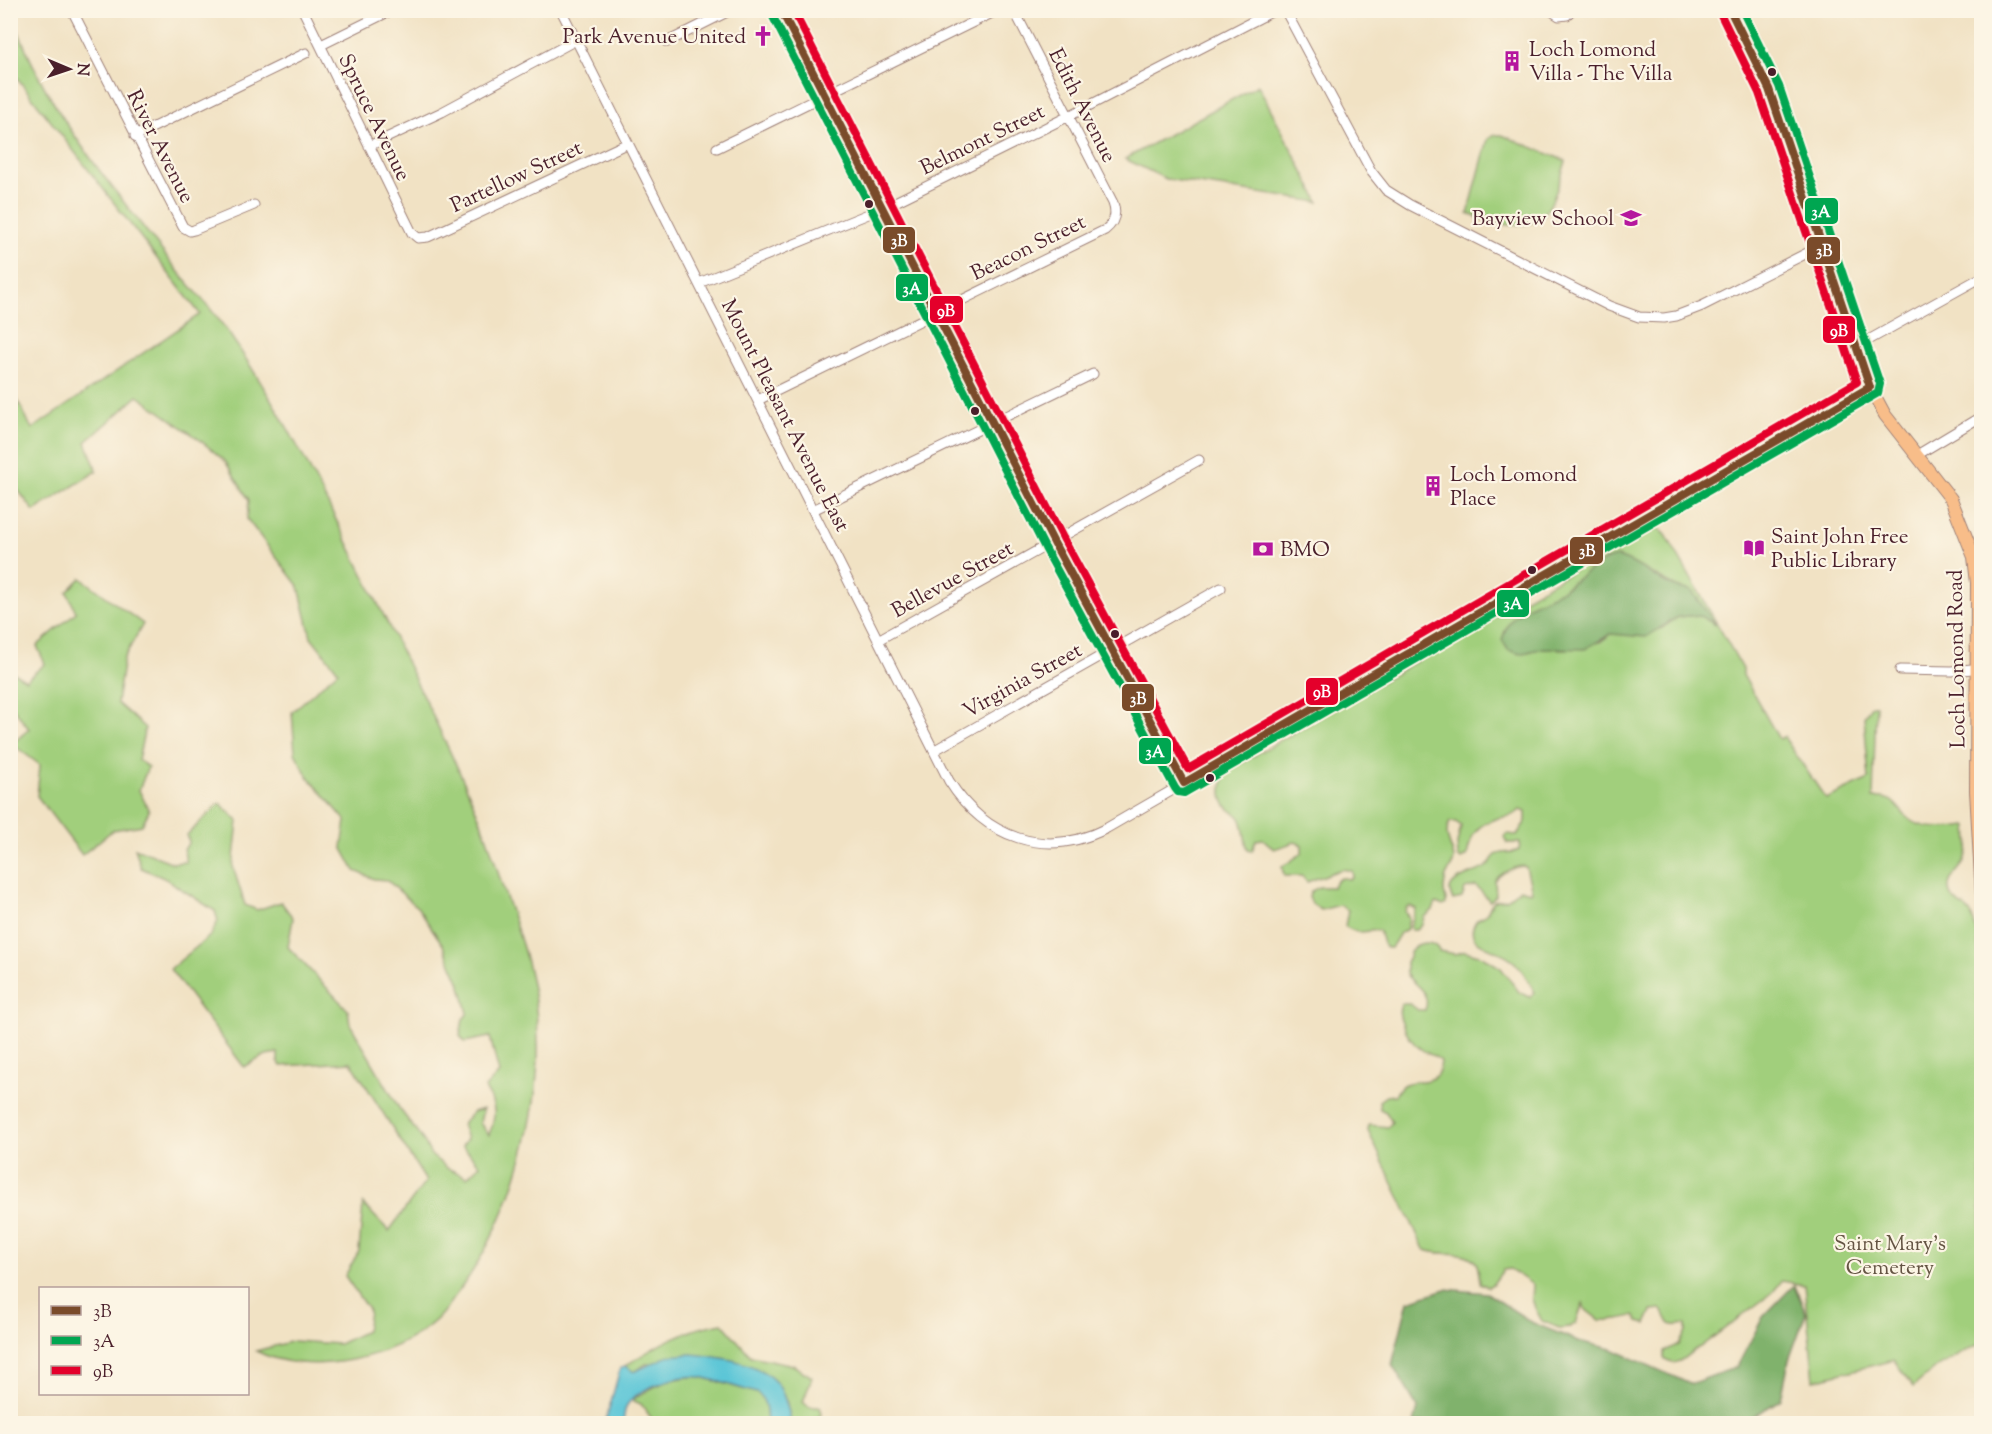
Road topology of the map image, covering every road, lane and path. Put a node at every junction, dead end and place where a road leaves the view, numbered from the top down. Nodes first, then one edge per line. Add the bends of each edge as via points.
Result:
1 (72, 10) edge
2 (303, 10) edge
3 (392, 10) edge
4 (561, 10) edge
5 (731, 10) edge
6 (781, 10) edge
7 (998, 10) edge
8 (1014, 10) edge
9 (1275, 10) edge
10 (1285, 10) edge
11 (1550, 10) edge
12 (1571, 10) edge
13 (1730, 10) edge
14 (576, 40) junction
15 (667, 42) dead end
16 (321, 45) junction
17 (306, 53) dead end
18 (824, 96) junction
19 (1068, 117) junction
20 (135, 136) junction
21 (628, 143) junction
22 (369, 146) junction
23 (717, 148) dead end
24 (254, 205) dead end
25 (883, 208) junction
26 (1115, 217) joint
27 (418, 238) joint
28 (1823, 245) junction
29 (1982, 277) edge
30 (699, 283) junction
31 (936, 312) junction
32 (1856, 347) junction
33 (1093, 374) dead end
34 (1870, 387) junction
35 (758, 400) junction
36 (1982, 416) edge
37 (993, 422) junction
38 (1917, 455) junction
39 (1199, 460) dead end
40 (813, 510) junction
41 (1054, 543) junction
42 (1978, 555) edge
43 (1221, 588) dead end
44 (878, 640) junction
45 (1111, 651) junction
46 (1979, 669) edge
47 (1900, 670) dead end
48 (935, 750) junction
49 (1184, 783) junction
50 (1982, 896) edge

1 - 20 street, River Avenue
2 - 16 street, Spruce Avenue
3 - 16 street
4 - 14 street, Mount Pleasant Avenue East
5 - 15 street
6 - 18 street
7 - 18 street
8 - 19 street, Edith Avenue
9 - 19 street, Belmont Street
10 - 28 street via 1363,158 1386,190 1410,206 1609,306 1639,317 1676,316
11 - 12 street via 1559,16 1568,15
13 - 28 main road, Loch Lomond Road via 1769,89
14 - 21 street, Mount Pleasant Avenue East
14 - 22 street via 442,112
16 - 22 street, Spruce Avenue
17 - 20 street
18 - 23 street
18 - 25 street
19 - 25 street, Belmont Street
19 - 26 street, Edith Avenue via 1113,203
20 - 24 street, River Avenue via 186,229 194,230
21 - 27 street, Partellow Street via 428,237
21 - 30 street, Mount Pleasant Avenue East
22 - 27 street, Spruce Avenue
25 - 30 street, Belmont Street
25 - 31 street
26 - 31 street, Beacon Street via 1105,230
28 - 32 main road, Loch Lomond Road
29 - 32 street
30 - 35 street, Mount Pleasant Avenue East
31 - 35 street, Beacon Street
31 - 37 street
32 - 34 main road, Loch Lomond Road
33 - 37 street
34 - 38 main road, Loch Lomond Road via 1885,415
34 - 49 street, Mount Pleasant Avenue East
35 - 40 street, Mount Pleasant Avenue East
36 - 38 street
37 - 40 street
37 - 41 street
38 - 42 main road, Loch Lomond Road via 1951,499
39 - 41 street, Bellevue Street
40 - 44 street, Mount Pleasant Avenue East
41 - 44 street, Bellevue Street
41 - 45 street
42 - 46 main road, Loch Lomond Road
43 - 45 street, Virginia Street
44 - 48 street, Mount Pleasant Avenue East
45 - 48 street, Virginia Street
45 - 49 street
46 - 47 street
46 - 50 main road, Loch Lomond Road via 1976,791
48 - 49 street, Mount Pleasant Avenue East via 949,781 969,809 991,826 1035,842 1094,835

